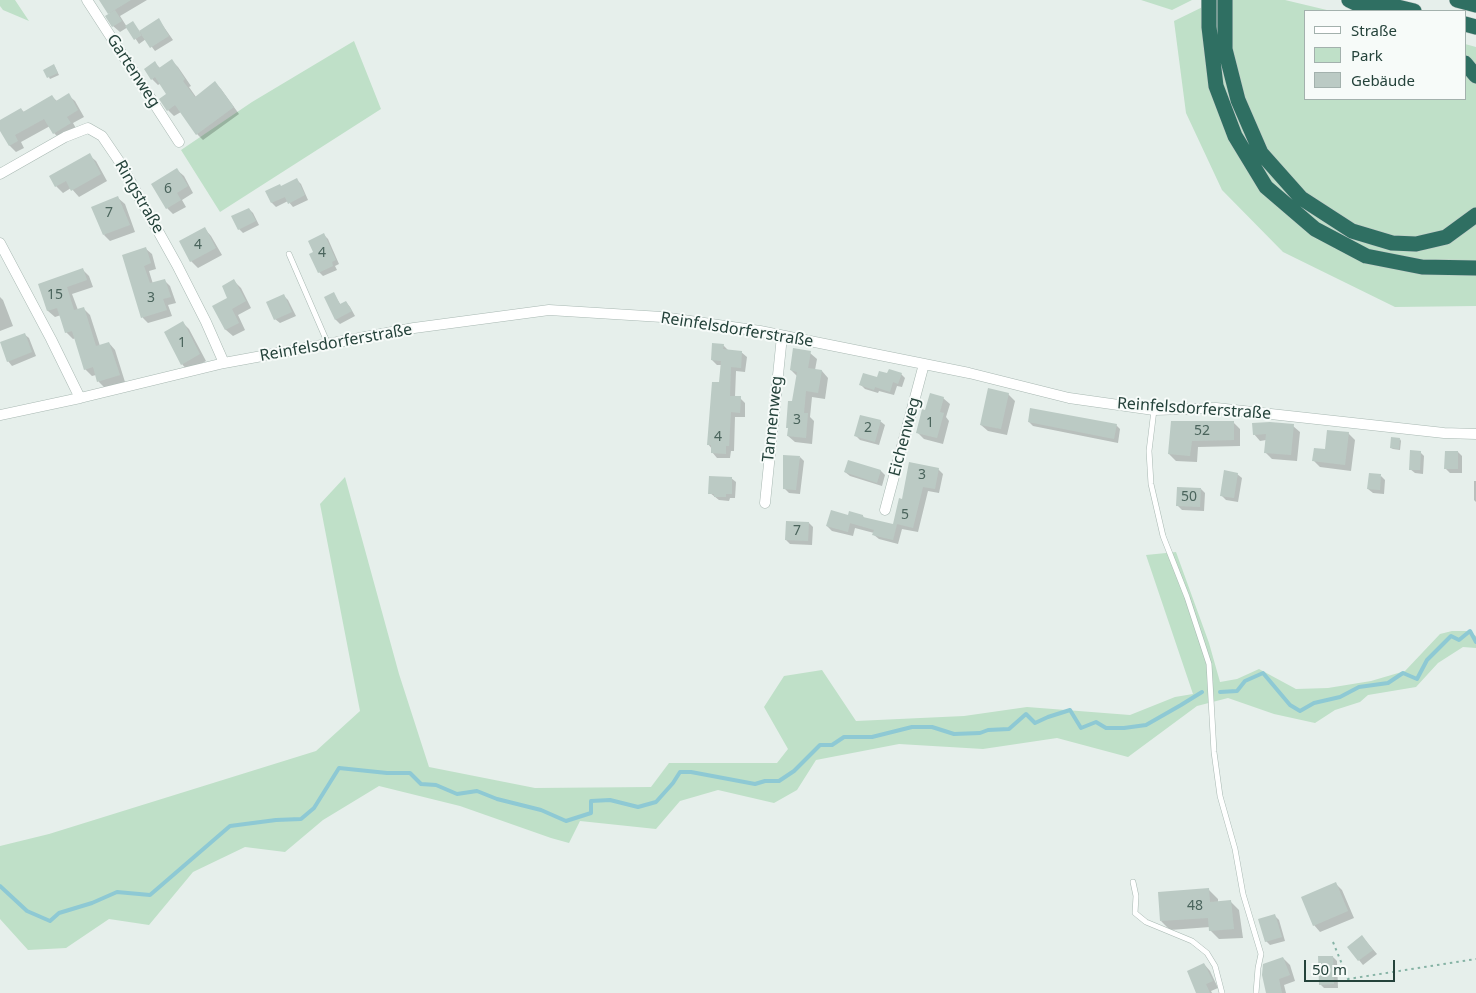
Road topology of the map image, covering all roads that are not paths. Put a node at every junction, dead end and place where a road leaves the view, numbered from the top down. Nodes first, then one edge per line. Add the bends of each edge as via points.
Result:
1 (87, 0) edge
2 (1209, 0) edge
3 (1225, 0) edge
4 (1350, 0) edge
5 (1368, 0) edge
6 (1457, 0) edge
7 (1476, 5) edge
8 (1370, 10) edge
9 (1410, 10) edge
10 (1466, 64) edge
11 (1476, 76) edge
12 (179, 142) dead end
13 (0, 174) edge
14 (1476, 215) edge
15 (0, 243) edge
16 (289, 254) dead end
17 (1476, 268) edge
18 (782, 336) junction
19 (328, 344) junction
20 (224, 363) junction
21 (924, 364) junction
22 (80, 398) junction
23 (1154, 410) junction
24 (0, 415) edge
25 (1476, 434) edge
26 (765, 503) dead end
27 (886, 510) dead end
28 (1133, 882) dead end
29 (1222, 993) edge
30 (1256, 993) edge

1 - 12 street, Gartenweg
2 - 17 highway via 1216,86 1235,136 1266,187 1315,229 1366,256 1422,267
3 - 14 highway via 1225,49 1238,100 1261,153 1301,198 1352,231 1392,243 1416,244 1446,238
4 - 8 highway
5 - 9 highway
6 - 7 highway
10 - 11 highway
13 - 20 street, Ringstraße via 65,137 88,128 102,136 177,265
15 - 22 street
16 - 19 lane
18 - 19 street, Reinfelsdorferstraße via 662,317 549,310 414,328
18 - 21 street, Reinfelsdorferstraße
18 - 26 street, Tannenweg
19 - 20 street, Reinfelsdorferstraße
20 - 22 street, Reinfelsdorferstraße
21 - 23 street, Reinfelsdorferstraße via 1069,398
21 - 27 street, Eichenweg
22 - 24 street, Reinfelsdorferstraße
23 - 25 street, Reinfelsdorferstraße via 1216,408
23 - 30 lane via 1149,450 1151,484 1163,536 1209,664 1220,796 1261,954
28 - 29 lane via 1135,913 1146,922 1192,941 1207,953 1215,966

